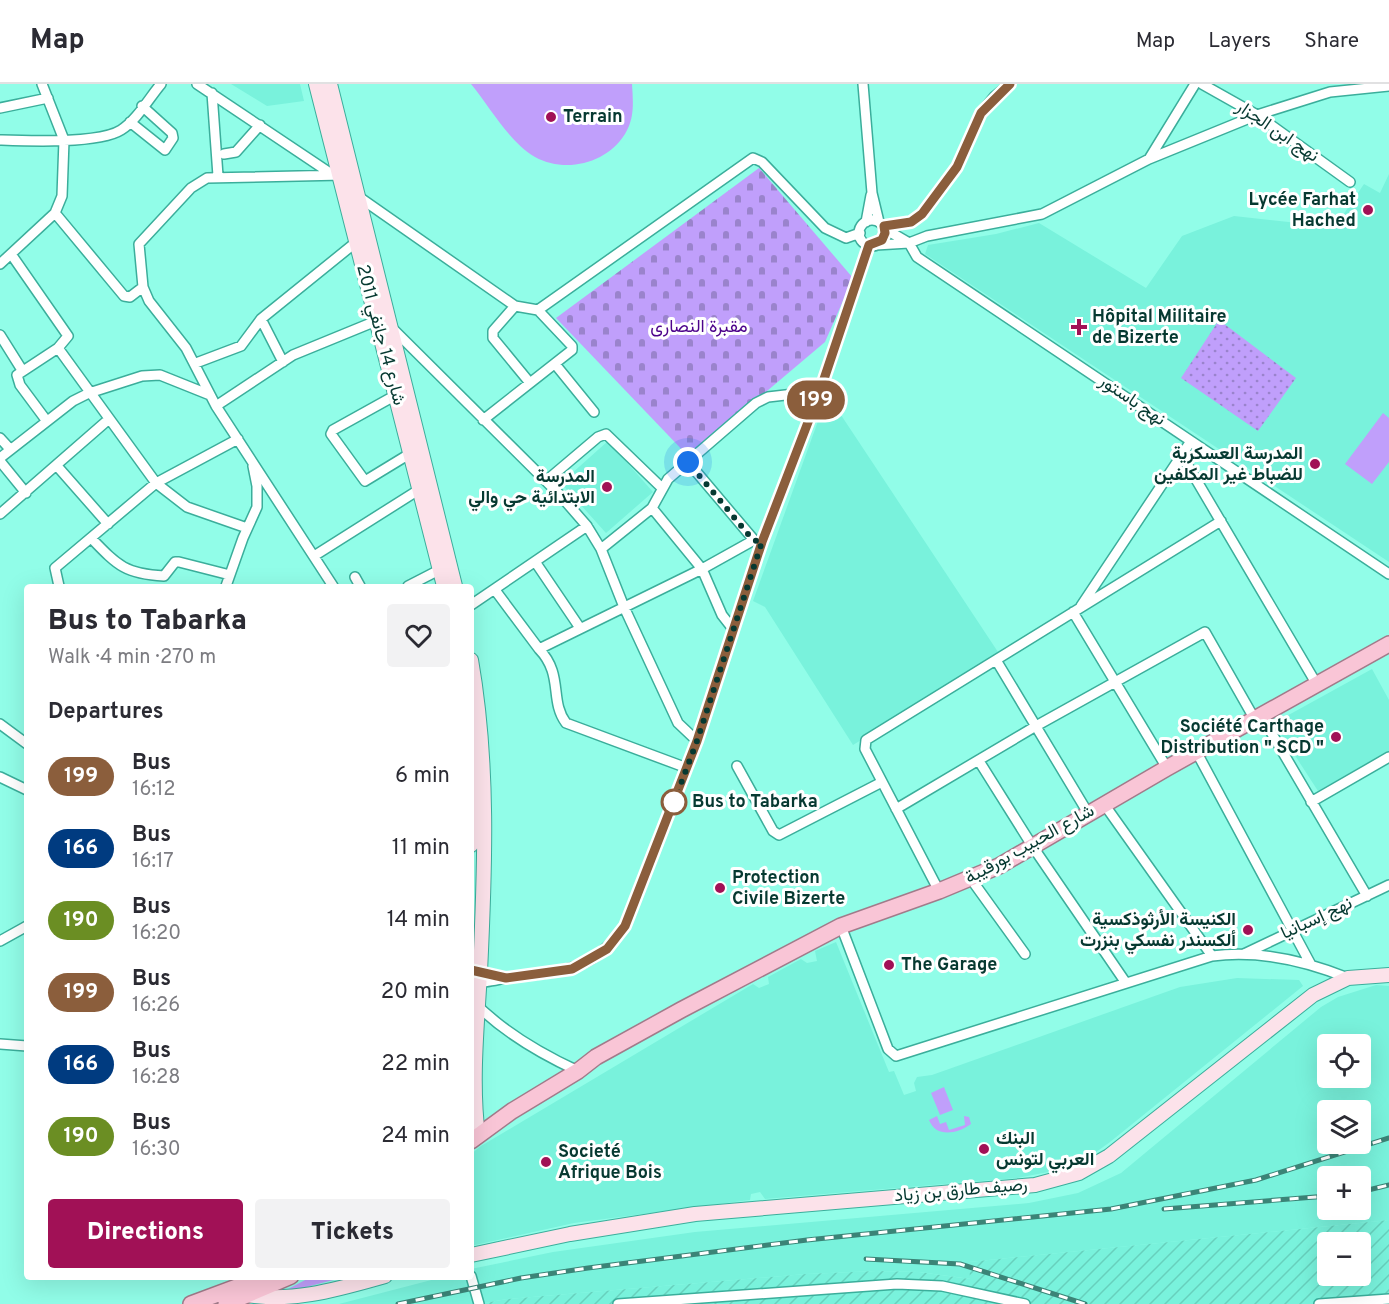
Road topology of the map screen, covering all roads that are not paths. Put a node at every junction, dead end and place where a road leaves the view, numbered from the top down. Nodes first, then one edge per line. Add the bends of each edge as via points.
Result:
1 (42, 84) edge
2 (161, 84) edge
3 (197, 84) edge
4 (316, 84) edge
5 (330, 84) edge
6 (863, 84) edge
7 (1010, 84) edge
8 (1195, 84) edge
9 (1202, 84) edge
10 (1386, 86) edge
11 (212, 93) junction
12 (48, 98) junction
13 (142, 106) junction
14 (0, 108) edge
15 (1257, 115) junction
16 (130, 122) junction
17 (260, 125) junction
18 (0, 140) edge
19 (64, 140) junction
20 (224, 154) dead end
21 (1149, 159) junction
22 (342, 175) junction
23 (218, 176) junction
24 (1350, 182) dead end
25 (872, 193) junction
26 (359, 197) junction
27 (55, 213) junction
28 (866, 222) junction
29 (882, 226) junction
30 (860, 233) junction
31 (362, 238) junction
32 (909, 243) junction
33 (873, 245) junction
34 (11, 254) junction
35 (0, 264) edge
36 (144, 287) junction
37 (515, 306) junction
38 (538, 310) junction
39 (261, 319) junction
40 (383, 324) junction
41 (0, 335) edge
42 (58, 348) junction
43 (283, 362) junction
44 (195, 363) junction
45 (555, 364) junction
46 (22, 370) junction
47 (530, 383) junction
48 (820, 391) junction
49 (89, 393) junction
50 (210, 395) junction
51 (396, 395) junction
52 (216, 406) junction
53 (594, 412) dead end
54 (109, 419) junction
55 (46, 420) junction
56 (483, 420) junction
57 (0, 438) edge
58 (238, 440) junction
59 (1191, 441) junction
60 (10, 449) junction
61 (411, 453) junction
62 (1181, 454) junction
63 (0, 459) edge
64 (252, 461) junction
65 (688, 462) junction
66 (57, 466) junction
67 (546, 481) junction
68 (156, 483) junction
69 (662, 488) junction
70 (420, 489) junction
71 (26, 493) junction
72 (652, 508) junction
73 (0, 514) edge
74 (1221, 521) junction
75 (108, 524) junction
76 (587, 526) junction
77 (247, 528) junction
78 (92, 539) junction
79 (758, 541) junction
80 (601, 549) junction
81 (314, 556) junction
82 (536, 562) junction
83 (445, 568) junction
84 (702, 568) junction
85 (1389, 574) edge
86 (230, 575) junction
87 (355, 577) dead end
88 (58, 584) edge
89 (227, 584) edge
90 (332, 584) edge
91 (359, 584) edge
92 (412, 584) edge
93 (444, 584) edge
94 (454, 584) edge
95 (495, 590) junction
96 (474, 603) edge
97 (624, 607) junction
98 (1076, 610) junction
99 (580, 628) junction
100 (733, 629) junction
101 (1386, 643) edge
102 (539, 649) junction
103 (996, 660) junction
104 (474, 680) edge
105 (1115, 681) junction
106 (1316, 683) junction
107 (1258, 716) junction
108 (0, 724) edge
109 (1036, 726) junction
110 (697, 741) junction
111 (24, 742) edge
112 (1196, 751) junction
113 (1389, 757) edge
114 (979, 760) junction
115 (737, 766) dead end
116 (687, 768) junction
117 (1167, 768) junction
118 (474, 776) edge
119 (0, 777) edge
120 (882, 782) junction
121 (24, 789) edge
122 (1311, 802) junction
123 (476, 803) edge
124 (1104, 804) junction
125 (896, 809) junction
126 (1088, 813) junction
127 (476, 823) edge
128 (1033, 847) junction
129 (971, 879) junction
130 (1389, 885) edge
131 (939, 891) junction
132 (1367, 896) junction
133 (841, 926) junction
134 (24, 928) edge
135 (1293, 930) junction
136 (0, 941) edge
137 (1025, 954) dead end
138 (1245, 954) junction
139 (1212, 956) junction
140 (1310, 963) junction
141 (1389, 975) edge
142 (475, 976) edge
143 (1348, 978) junction
144 (1126, 983) junction
145 (475, 1003) edge
146 (0, 1044) edge
147 (24, 1046) edge
148 (574, 1069) junction
149 (474, 1133) edge
150 (474, 1254) edge
151 (259, 1280) edge
152 (283, 1280) edge
153 (369, 1280) edge
154 (472, 1280) edge
155 (249, 1296) junction
156 (229, 1297) edge
157 (1389, 1299) edge
158 (191, 1304) edge
159 (479, 1304) edge
160 (618, 1304) edge
161 (1025, 1304) edge
162 (1319, 1304) edge

1 - 12 street
2 - 13 street
3 - 11 street
4 - 22 main road, شارع 14 جانفي 2011
5 - 22 main road, شارع 14 جانفي 2011
6 - 25 street
7 - 29 street via 981,113 957,167 922,214 911,222
8 - 21 street
9 - 15 street, نهج ابن الجزار
10 - 15 street via 1330,92
11 - 17 street
11 - 23 street
12 - 14 street
12 - 19 street
13 - 16 street
13 - 16 street via 172,133 165,150
15 - 21 street
15 - 24 street, نهج ابن الجزار
16 - 19 street via 111,134
17 - 20 street via 236,152
17 - 22 street
18 - 19 street
19 - 27 street via 62,196
21 - 32 street via 1041,214
22 - 23 street
22 - 26 main road, شارع 14 جانفي 2011
22 - 31 main road, شارع 14 جانفي 2011
23 - 36 street via 191,188 142,238 139,252
25 - 28 street
25 - 29 street
26 - 31 main road, شارع 14 جانفي 2011
26 - 37 street
27 - 34 street
27 - 36 street via 123,296 130,297
28 - 29 street
28 - 30 street
29 - 32 street, نهج باستور
29 - 33 street via 884,237
30 - 33 street via 864,242
30 - 38 street via 846,238 825,228 762,162 753,158
31 - 39 street
31 - 40 main road, شارع 14 جانفي 2011
32 - 33 street
32 - 59 street, نهج باستور via 918,257
33 - 48 street
34 - 35 street
34 - 42 street via 66,333 67,340
36 - 44 street via 157,314
37 - 38 street
37 - 47 street via 493,331 493,338
38 - 45 street via 573,348
39 - 43 street
39 - 44 street via 241,346
40 - 43 street via 316,344
40 - 51 main road, شارع 14 جانفي 2011
40 - 56 street
40 - 83 main road, شارع 14 جانفي 2011
41 - 46 street
42 - 46 street
42 - 49 street
43 - 52 street
44 - 50 street
45 - 47 street
45 - 53 street
46 - 55 street via 17,380
47 - 56 street
48 - 65 street via 761,400
48 - 79 street
49 - 50 street via 152,374
49 - 54 street
49 - 55 street
50 - 52 street
51 - 61 main road, شارع 14 جانفي 2011
51 - 61 street via 331,434 365,481
52 - 58 street
54 - 66 street
54 - 68 street
55 - 60 street
56 - 67 street
57 - 60 street
58 - 64 street
58 - 68 street
59 - 62 street
59 - 85 street, نهج باستور
60 - 63 street
61 - 70 main road, شارع 14 جانفي 2011
62 - 74 street
62 - 98 street
63 - 71 street
64 - 77 street via 258,497
64 - 81 street
65 - 69 street
65 - 79 street
66 - 71 street
66 - 75 street
67 - 69 street via 606,434
67 - 76 street
68 - 75 street
68 - 77 street via 187,507
69 - 72 street
70 - 81 street
70 - 83 main road, شارع 14 جانفي 2011
71 - 73 street
72 - 80 street
72 - 84 street
74 - 98 street
74 - 106 street
75 - 78 street
76 - 80 street
76 - 82 street
77 - 86 street
78 - 86 street via 115,563 128,570 164,576 175,562 180,562
78 - 88 street via 58,564 55,572
79 - 84 street
79 - 100 street
80 - 97 street
81 - 90 street
82 - 95 street
82 - 99 street
83 - 92 street
83 - 93 main road, شارع 14 جانفي 2011
83 - 94 main road, شارع 14 جانفي 2011
84 - 97 street
84 - 100 street via 722,615
86 - 89 street
87 - 91 street
95 - 96 street
95 - 102 street
97 - 99 street
97 - 110 street via 678,723
98 - 103 street
98 - 105 street
99 - 102 street
100 - 110 street
101 - 106 main road, شارع الحبيب بورقيبة
102 - 116 street via 552,665 559,708 566,723
103 - 109 street
103 - 120 street via 866,740 865,749
104 - 123 main road via 483,741
105 - 107 street via 1205,632
105 - 109 street
105 - 117 street
106 - 107 main road, شارع الحبيب بورقيبة
107 - 112 main road, شارع الحبيب بورقيبة
107 - 122 street
108 - 111 street
109 - 114 street
109 - 126 street
110 - 116 street
112 - 117 main road, شارع الحبيب بورقيبة
112 - 135 street
113 - 122 street
114 - 125 street
114 - 128 street
115 - 120 street via 773,831 779,835
116 - 142 street via 636,902 617,938 597,957 572,969 506,978
117 - 124 main road, شارع الحبيب بورقيبة
118 - 123 main road
119 - 121 street
120 - 125 street
122 - 132 street
123 - 127 main road
124 - 126 main road, شارع الحبيب بورقيبة
124 - 139 street
125 - 131 street
126 - 128 main road, شارع الحبيب بورقيبة
127 - 142 main road
128 - 129 main road, شارع الحبيب بورقيبة
128 - 144 street
129 - 131 main road, شارع الحبيب بورقيبة
129 - 137 street
130 - 132 street, نهج إسبانيا
131 - 133 main road, شارع الحبيب بورقيبة
132 - 135 street, نهج إسبانيا
133 - 144 street via 888,1048 896,1056
133 - 148 main road, شارع الحبيب بورقيبة
134 - 136 street
135 - 138 street, نهج إسبانيا
135 - 140 street
138 - 139 street
138 - 140 street
139 - 144 street
140 - 143 street
141 - 143 main road, رصيف طارق بن زياد
142 - 145 main road
143 - 150 main road, رصيف طارق بن زياد via 1313,995 1275,1023 1109,1156 1065,1179 1035,1185 695,1214 570,1233
145 - 148 street via 507,1030
145 - 149 main road
146 - 147 street
148 - 149 main road, شارع الحبيب بورقيبة via 530,1088
151 - 156 main road
152 - 155 main road
153 - 155 main road via 291,1300
154 - 159 street
155 - 156 main road
156 - 158 main road
157 - 162 street
160 - 161 street via 897,1284 942,1286

